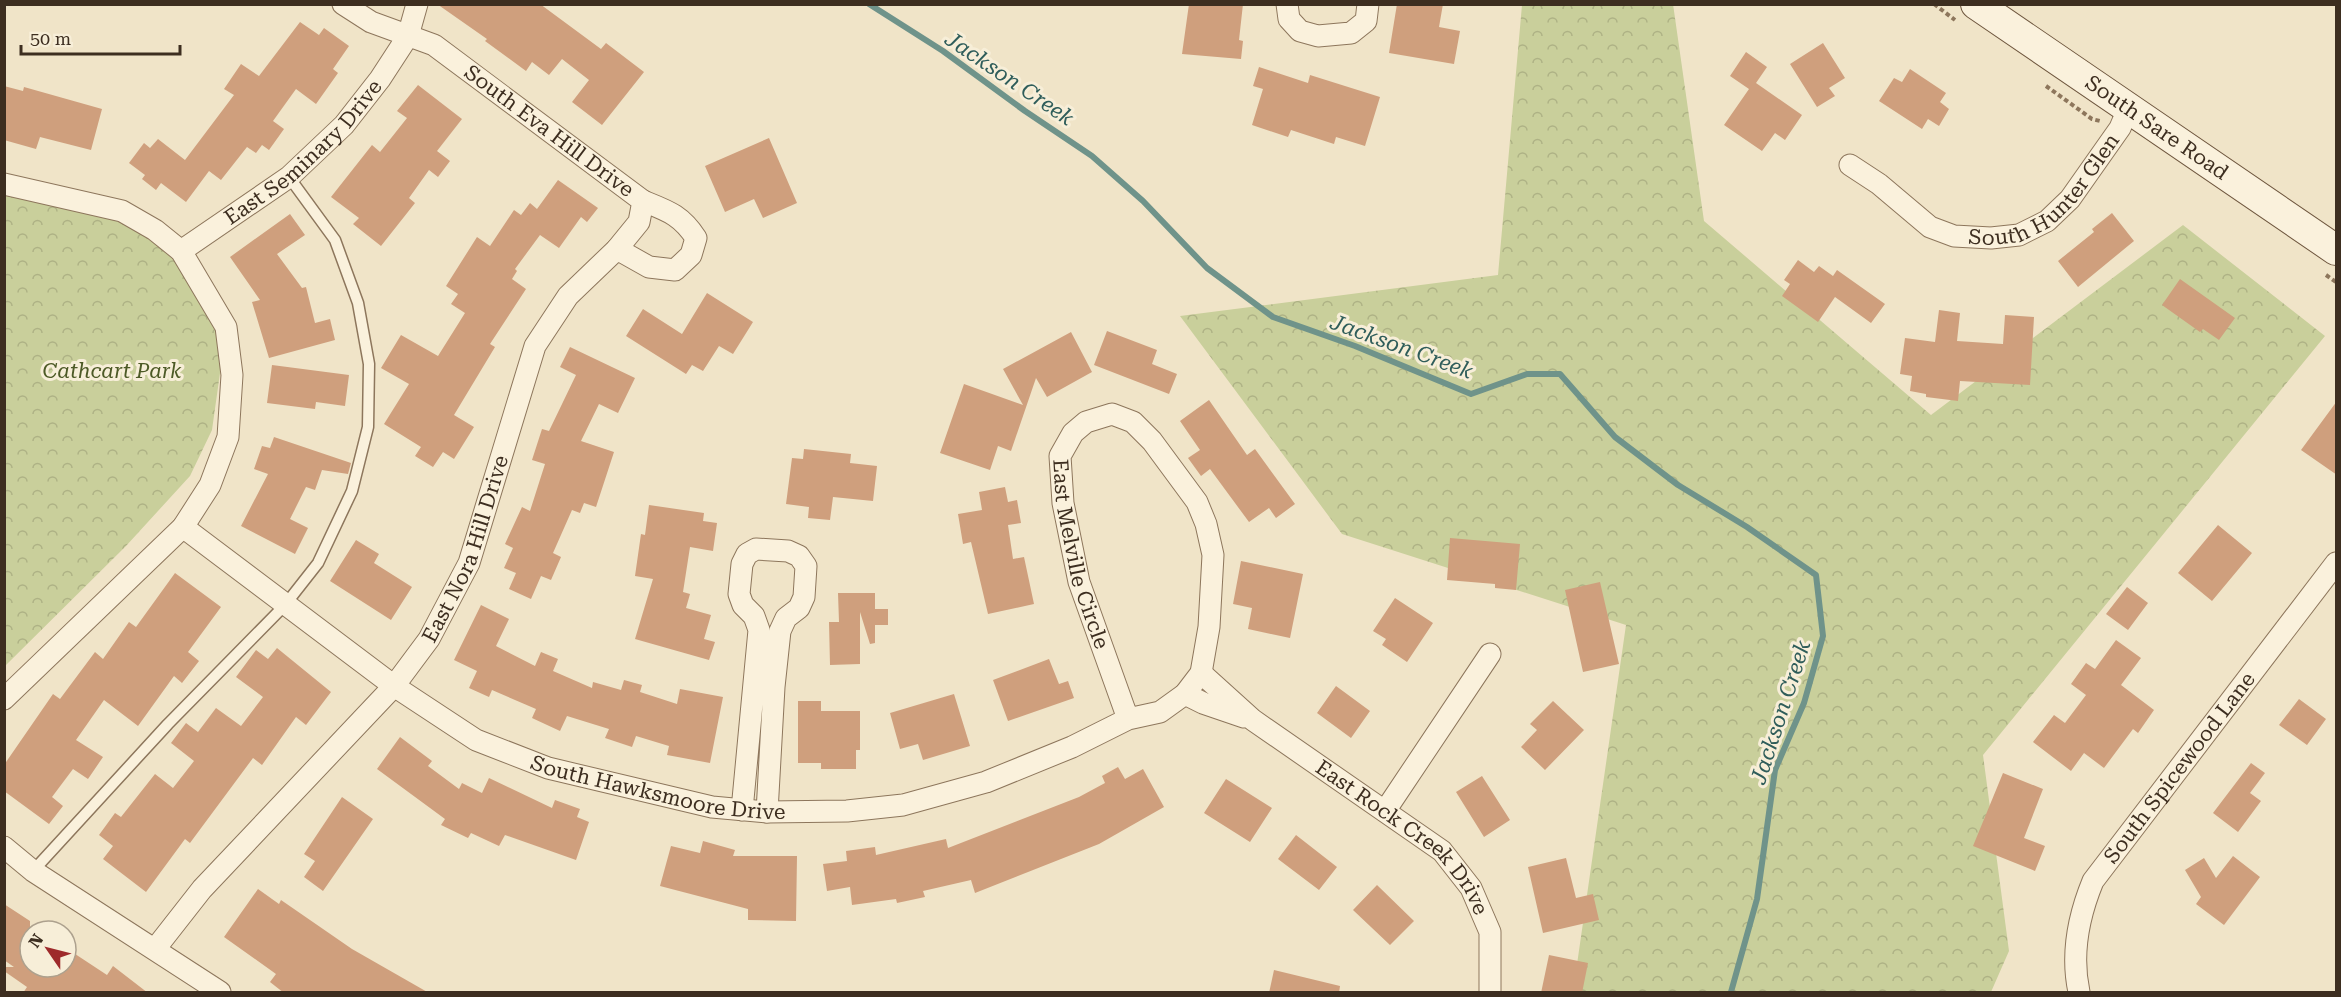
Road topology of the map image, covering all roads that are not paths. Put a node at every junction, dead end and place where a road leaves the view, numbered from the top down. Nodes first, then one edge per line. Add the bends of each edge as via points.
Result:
1 (343, 4) edge
2 (417, 4) edge
3 (1287, 4) edge
4 (1368, 4) edge
5 (1976, 4) edge
6 (408, 36) junction
7 (2128, 107) junction
8 (1850, 165) dead end
9 (289, 177) junction
10 (4, 184) edge
11 (643, 201) junction
12 (617, 249) junction
13 (2337, 250) edge
14 (181, 251) junction
15 (183, 528) junction
16 (2337, 563) edge
17 (285, 606) junction
18 (754, 616) junction
19 (786, 618) junction
20 (1490, 654) dead end
21 (1201, 673) junction
22 (394, 686) junction
23 (764, 686) junction
24 (1185, 694) junction
25 (4, 699) edge
26 (1128, 719) junction
27 (1253, 720) junction
28 (742, 810) junction
29 (1385, 811) junction
30 (767, 812) junction
31 (4, 847) edge
32 (33, 871) junction
33 (155, 949) junction
34 (220, 993) edge
35 (1490, 993) edge
36 (2079, 993) edge

1 - 6 street, South Eva Hill Drive via 371,22
2 - 6 street
3 - 4 street via 1289,19 1300,31 1318,36 1352,33 1366,21
5 - 7 main road, South Sare Road
6 - 9 street, East Seminary Drive via 344,125
6 - 11 street, South Eva Hill Drive via 434,45 471,70
7 - 8 street, South Hunter Glen via 2115,136 2070,199 2047,220 2019,235 1954,236 1930,227
7 - 13 main road, South Sare Road
9 - 14 street, East Seminary Drive
9 - 17 lane via 334,240 358,303 369,364 368,427 352,491 318,563
10 - 14 street via 123,211
11 - 12 street, South Eva Hill Drive via 639,222
11 - 12 street via 685,222 696,238 691,255 675,270 649,267
12 - 22 street, East Nora Hill Drive via 568,296 535,346 469,563 429,639
14 - 15 street via 226,327 232,375 228,437 210,485
15 - 17 street, South Hawksmoore Drive
15 - 25 street
16 - 36 street, South Spicewood Lane via 2093,880 2080,924 2076,969
17 - 22 street, South Hawksmoore Drive
17 - 32 lane via 168,724
18 - 19 street
18 - 19 street via 742,605 739,594 742,564 747,554 756,549 788,551 799,556 806,566 804,597 799,608
18 - 23 street
19 - 23 street
20 - 29 street
21 - 24 street, East Melville Circle
21 - 26 street, East Melville Circle via 1209,627 1213,555 1197,502 1133,422 1112,414 1086,422 1073,433 1060,456 1063,502 1087,610
21 - 27 street, East Rock Creek Drive
22 - 28 street, South Hawksmoore Drive via 476,740 548,768 712,807
22 - 33 street, East Nora Hill Drive via 202,889
23 - 28 street
23 - 30 street
24 - 26 street, South Hawksmoore Drive via 1160,712
24 - 27 street, East Rock Creek Drive
26 - 30 street, South Hawksmoore Drive via 986,782 903,805 848,811
27 - 29 street, East Rock Creek Drive
28 - 30 street, South Hawksmoore Drive
29 - 35 street, East Rock Creek Drive via 1442,851 1471,888 1490,932
31 - 32 street
32 - 33 street
33 - 34 street

